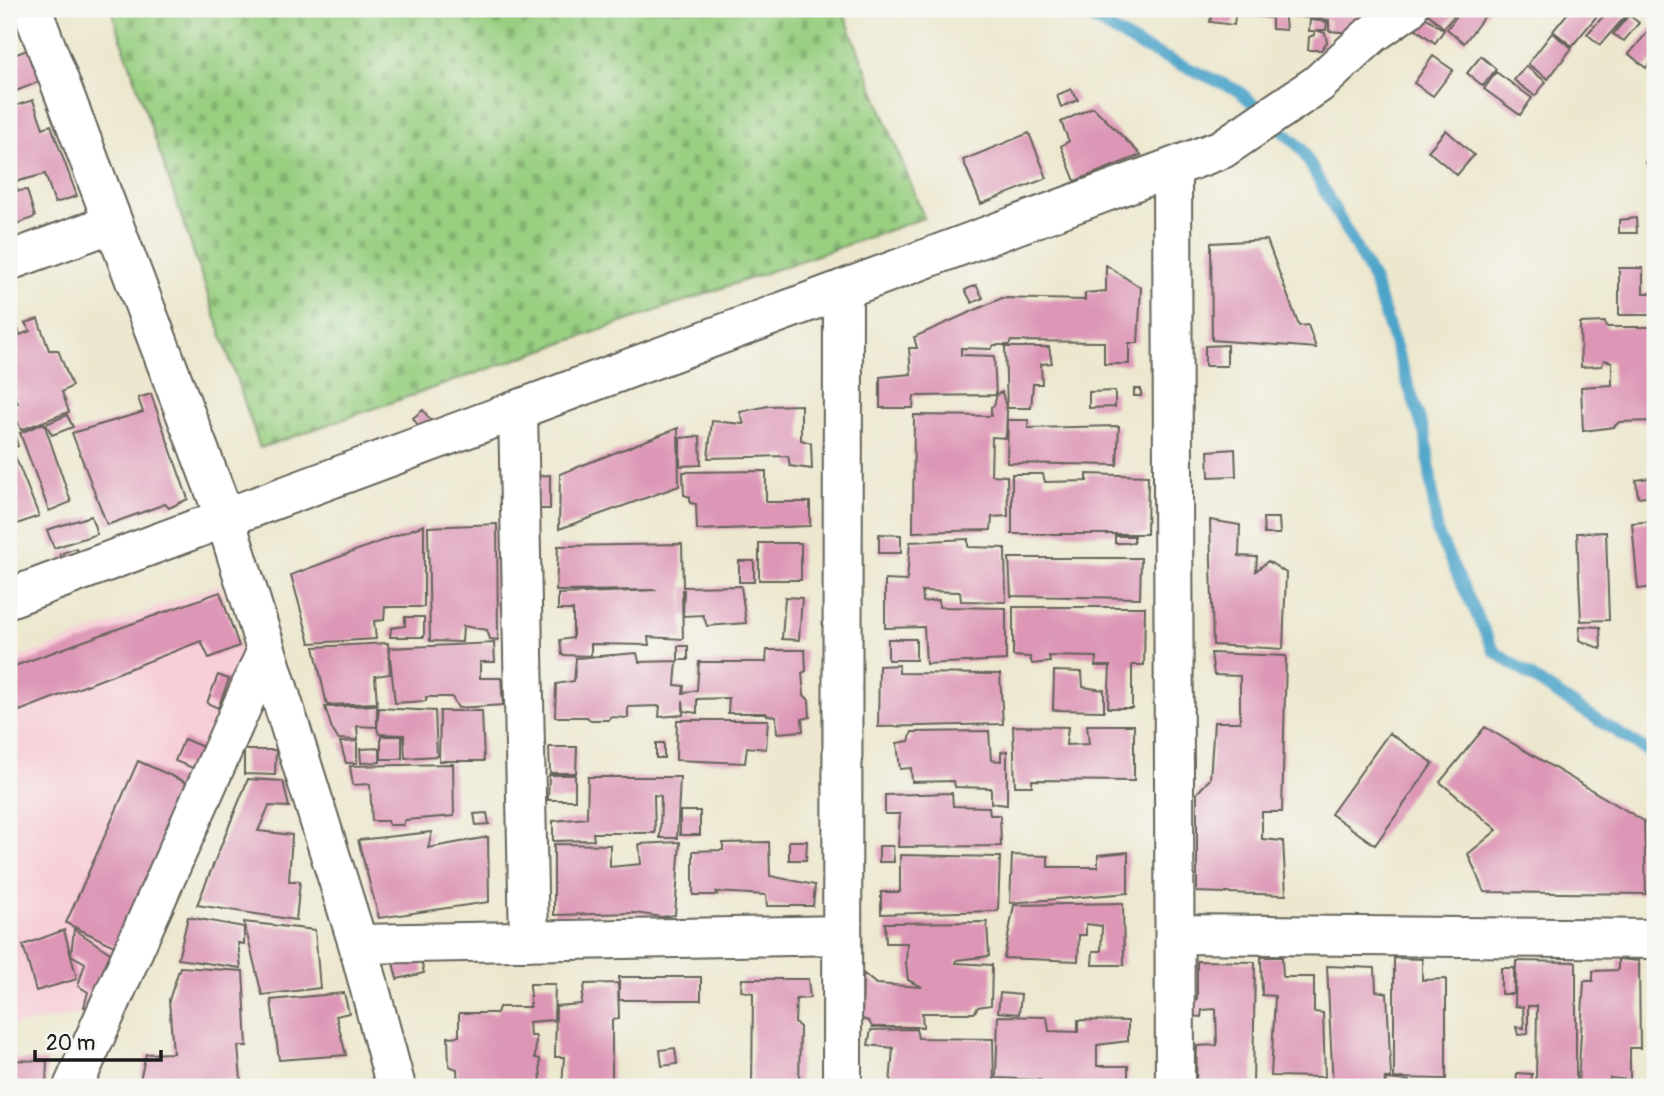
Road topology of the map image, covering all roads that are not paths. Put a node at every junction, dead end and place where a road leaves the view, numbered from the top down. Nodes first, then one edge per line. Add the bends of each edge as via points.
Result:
1 (32, 9) edge
2 (1408, 9) edge
3 (1172, 168) junction
4 (113, 223) junction
5 (9, 261) edge
6 (843, 289) junction
7 (518, 410) junction
8 (225, 518) junction
9 (9, 597) edge
10 (266, 652) junction
11 (1175, 934) junction
12 (842, 936) junction
13 (1655, 939) edge
14 (529, 941) junction
15 (358, 944) junction
16 (73, 1087) edge
17 (396, 1087) edge
18 (842, 1087) edge
19 (1175, 1087) edge

1 - 4 street
2 - 3 street via 1371,35 1318,84 1222,149
3 - 6 street
3 - 11 street
4 - 5 street
4 - 8 street
6 - 7 street
6 - 12 street
7 - 8 street
7 - 14 street
8 - 9 street
8 - 10 street
10 - 15 street
10 - 16 street
11 - 13 street
11 - 19 street
12 - 14 street
12 - 18 street
14 - 15 street
15 - 17 street

